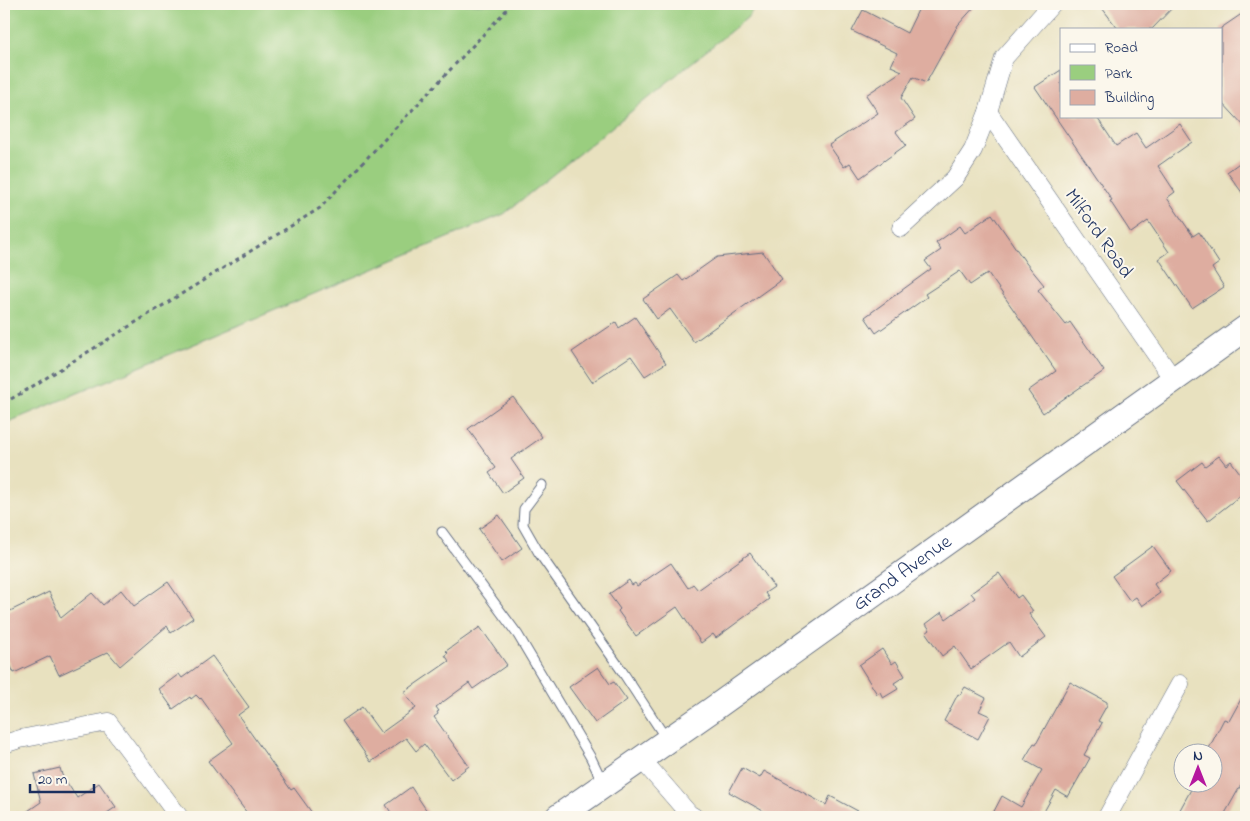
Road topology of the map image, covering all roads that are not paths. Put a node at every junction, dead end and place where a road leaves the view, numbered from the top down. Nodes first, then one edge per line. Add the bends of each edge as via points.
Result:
1 (1052, 4) edge
2 (988, 112) junction
3 (901, 228) dead end
4 (1246, 328) edge
5 (1173, 380) junction
6 (542, 485) dead end
7 (442, 532) dead end
8 (1180, 684) dead end
9 (667, 740) junction
10 (4, 744) edge
11 (641, 760) junction
12 (604, 785) junction
13 (179, 817) edge
14 (558, 817) edge
15 (694, 817) edge
16 (1107, 817) edge

1 - 2 street via 1004,58
2 - 3 street via 973,150 955,178
2 - 5 street, Milford Road
4 - 5 street, Grand Avenue
5 - 9 street, Grand Avenue
6 - 9 lane via 524,509 523,525
7 - 12 lane via 518,634
8 - 16 street
9 - 11 street, Grand Avenue
10 - 13 street via 108,722
11 - 12 street, Grand Avenue
11 - 15 street
12 - 14 street, Grand Avenue

